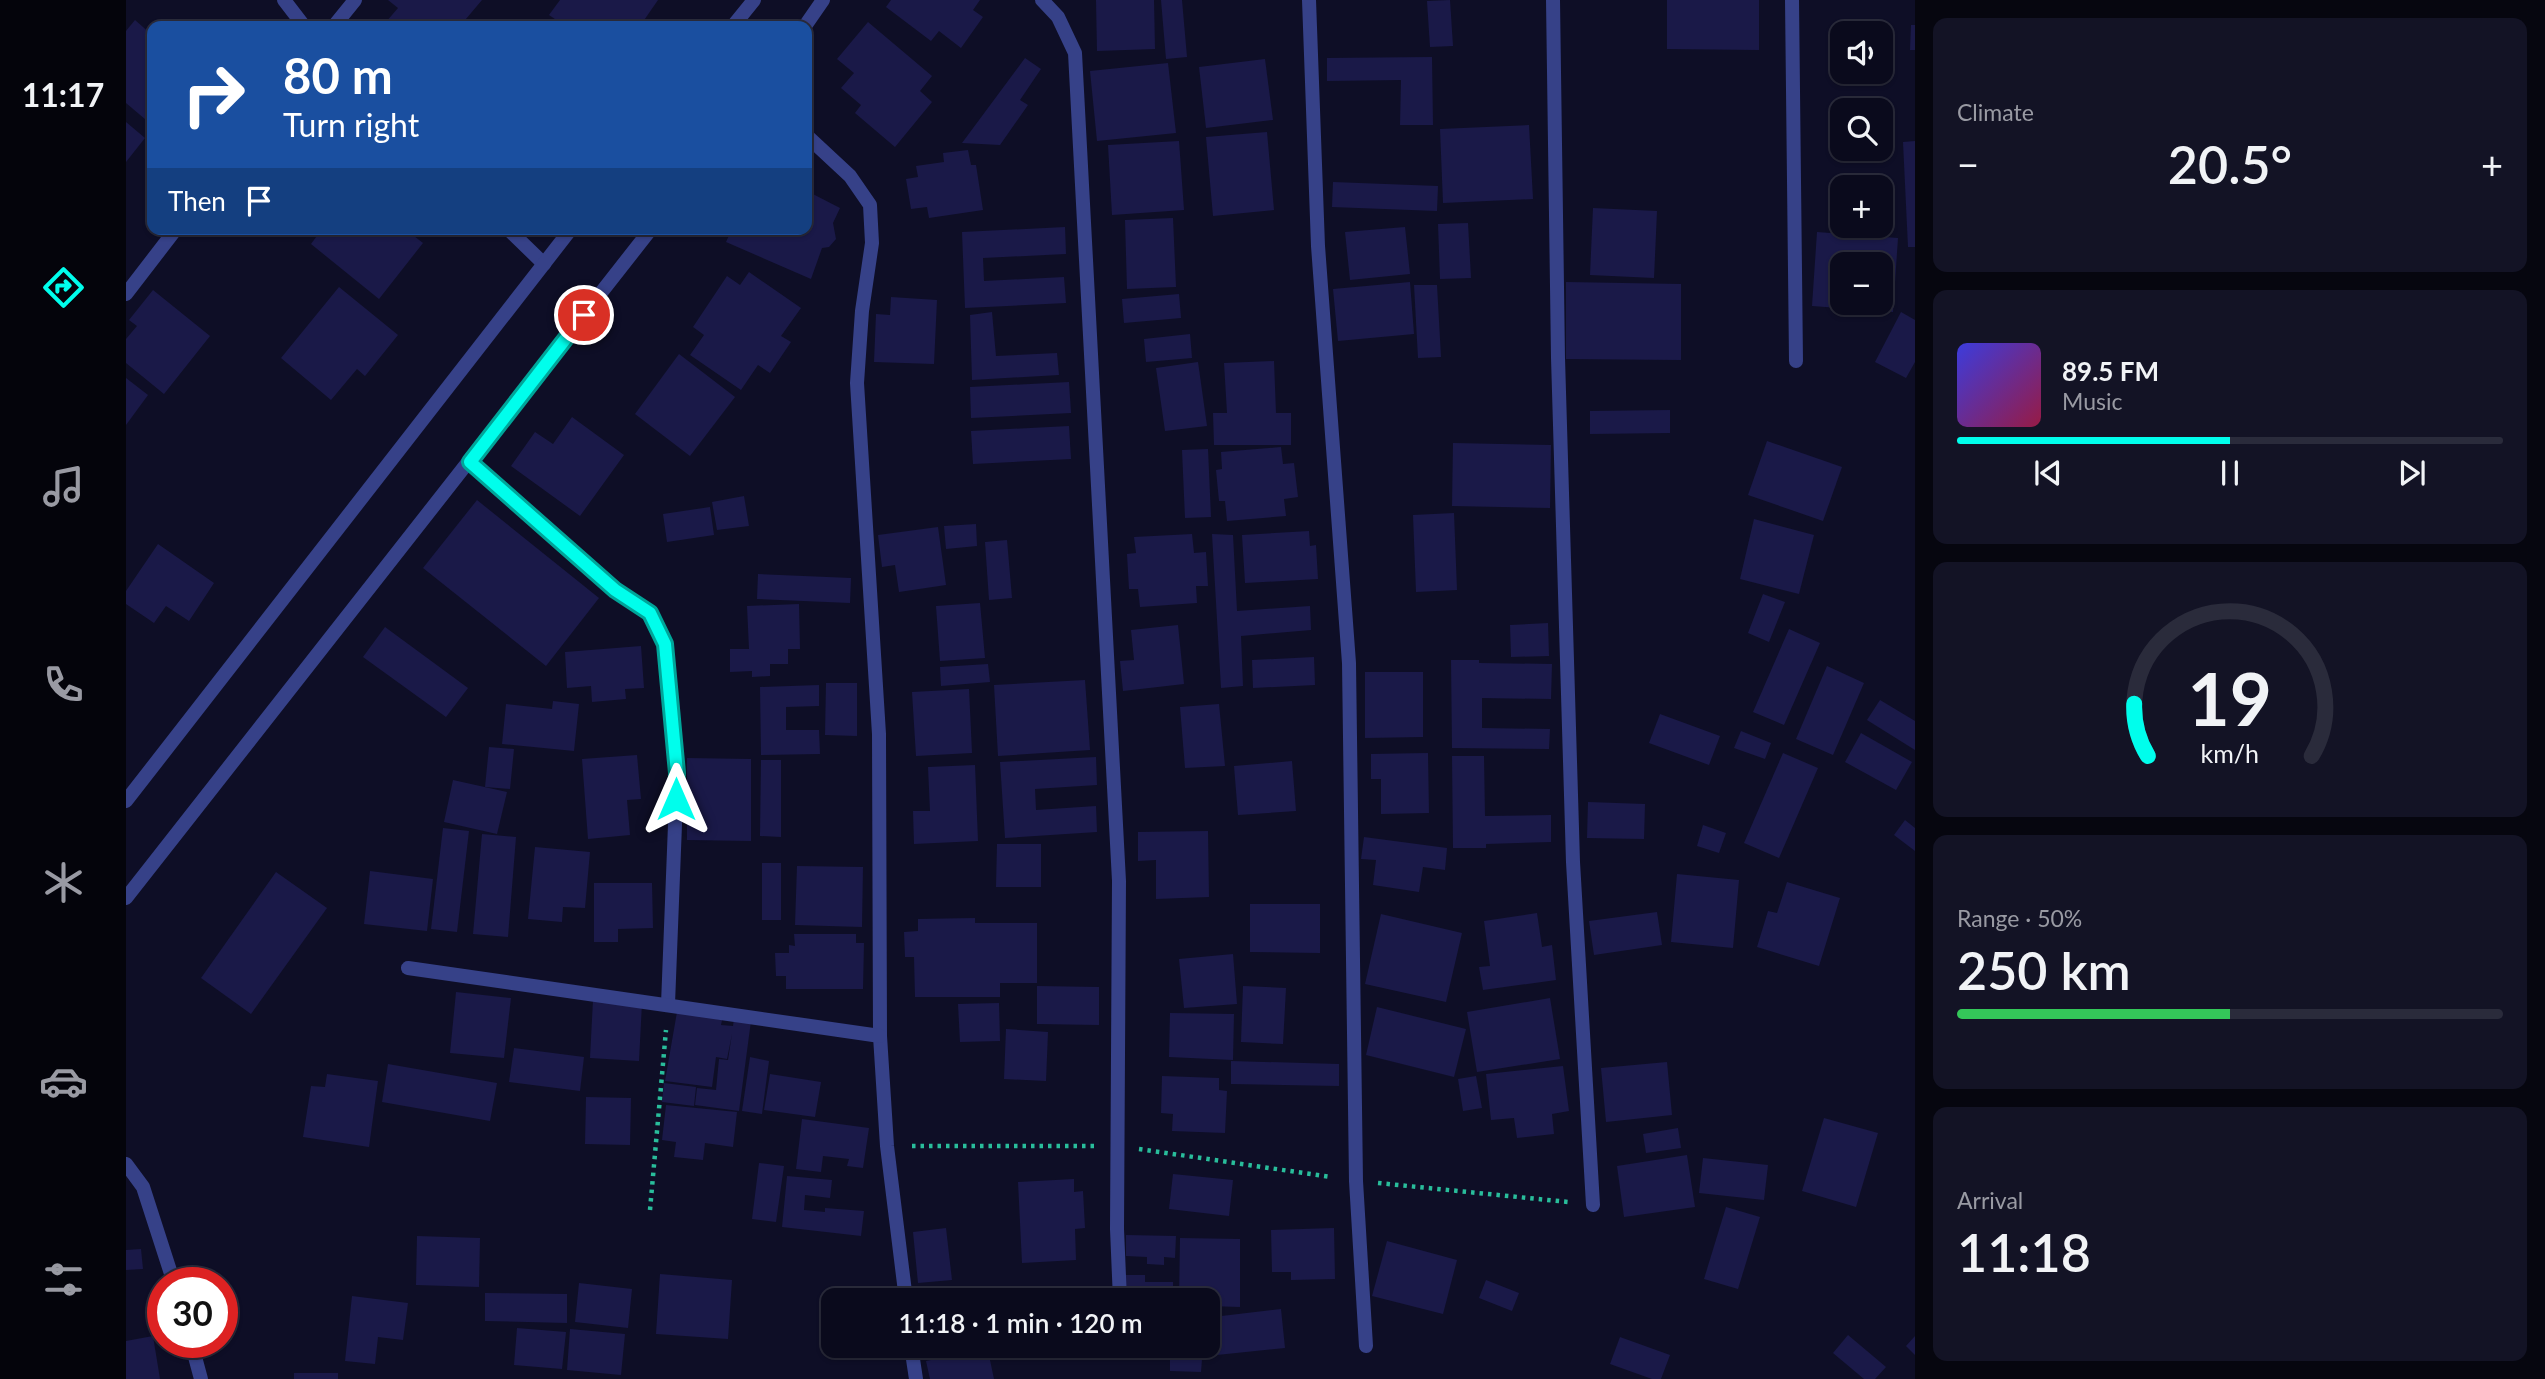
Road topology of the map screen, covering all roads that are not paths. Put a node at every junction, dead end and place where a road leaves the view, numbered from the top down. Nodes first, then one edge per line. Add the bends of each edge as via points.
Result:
1 (284, 0) edge
2 (355, 0) edge
3 (754, 0) edge
4 (823, 0) edge
5 (1042, 0) edge
6 (1308, 0) edge
7 (1553, 0) edge
8 (1792, 0) edge
9 (300, 21) edge
10 (338, 21) edge
11 (737, 21) edge
12 (808, 21) edge
13 (812, 141) edge
14 (171, 235) edge
15 (514, 235) edge
16 (566, 235) edge
17 (646, 235) edge
18 (544, 264) junction
19 (126, 294) edge
20 (1796, 361) dead end
21 (470, 462) junction
22 (126, 801) edge
23 (126, 898) edge
24 (408, 968) dead end
25 (668, 1004) junction
26 (880, 1035) junction
27 (126, 1164) edge
28 (1593, 1205) road end
29 (169, 1267) edge
30 (905, 1288) edge
31 (1119, 1288) edge
32 (1366, 1346) dead end
33 (195, 1358) edge
34 (913, 1358) edge
35 (201, 1379) edge
36 (916, 1379) edge

1 - 9 street
2 - 10 street
3 - 11 street
4 - 12 street
5 - 31 street via 1058,17 1075,53 1119,881
6 - 32 street via 1318,246 1349,663 1356,1181
7 - 28 street via 1573,862
8 - 20 street
13 - 26 street via 850,176 870,205 872,243 857,383 879,734
14 - 19 street
15 - 18 street
16 - 18 street
17 - 21 street
18 - 22 street
21 - 23 street
21 - 25 street via 615,590 650,613 665,644 677,773
24 - 25 street
25 - 26 street
26 - 30 street via 887,1146
27 - 29 street via 143,1187
33 - 35 street
34 - 36 street

